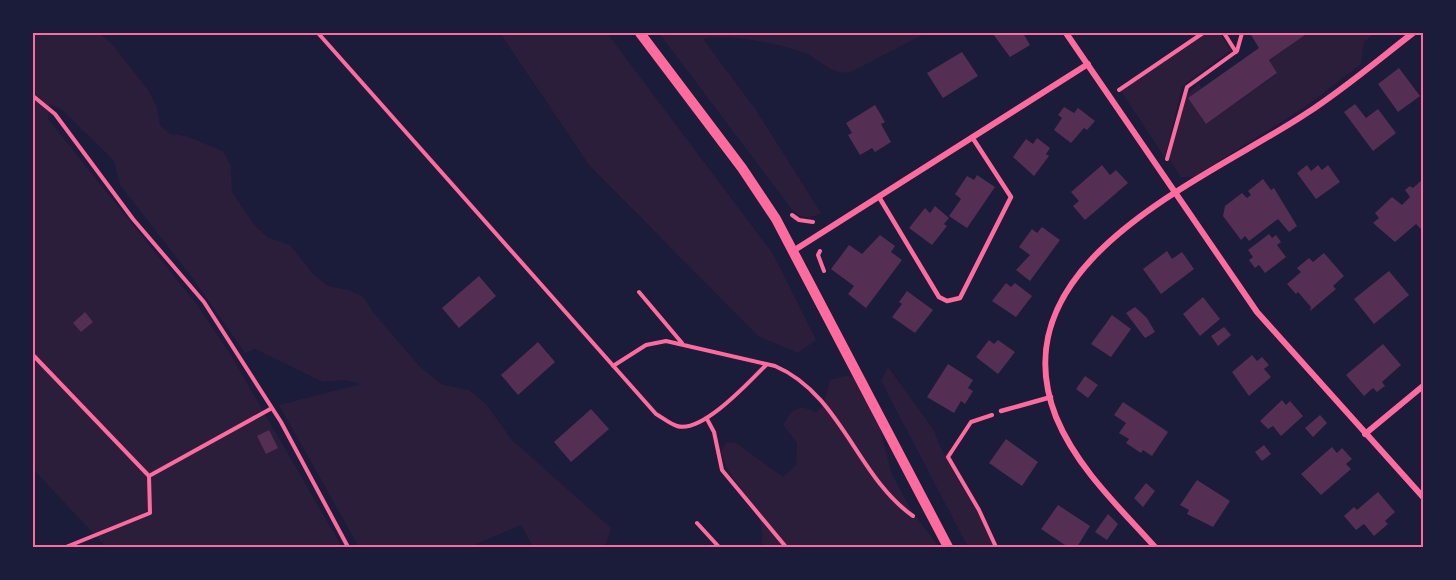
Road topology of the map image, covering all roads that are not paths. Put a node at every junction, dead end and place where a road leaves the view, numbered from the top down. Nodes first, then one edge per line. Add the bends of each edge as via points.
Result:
1 (640, 33) edge
2 (1066, 33) edge
3 (1413, 33) edge
4 (1088, 64) junction
5 (972, 137) junction
6 (1174, 193) junction
7 (879, 197) junction
8 (793, 250) junction
9 (1423, 386) edge
10 (1051, 397) junction
11 (1001, 411) road end
12 (1365, 434) junction
13 (1423, 497) edge
14 (948, 547) edge
15 (1155, 547) edge

1 - 8 street via 742,168
2 - 4 street
3 - 6 street via 1308,112
4 - 5 street
4 - 6 street
5 - 7 street
5 - 7 lane via 1011,197 960,298 947,301 939,297
6 - 10 street via 1102,249 1065,291 1048,346
6 - 12 street via 1257,312
7 - 8 street
8 - 14 street
9 - 12 street
10 - 11 lane
10 - 15 street via 1060,425 1081,463
12 - 13 street

